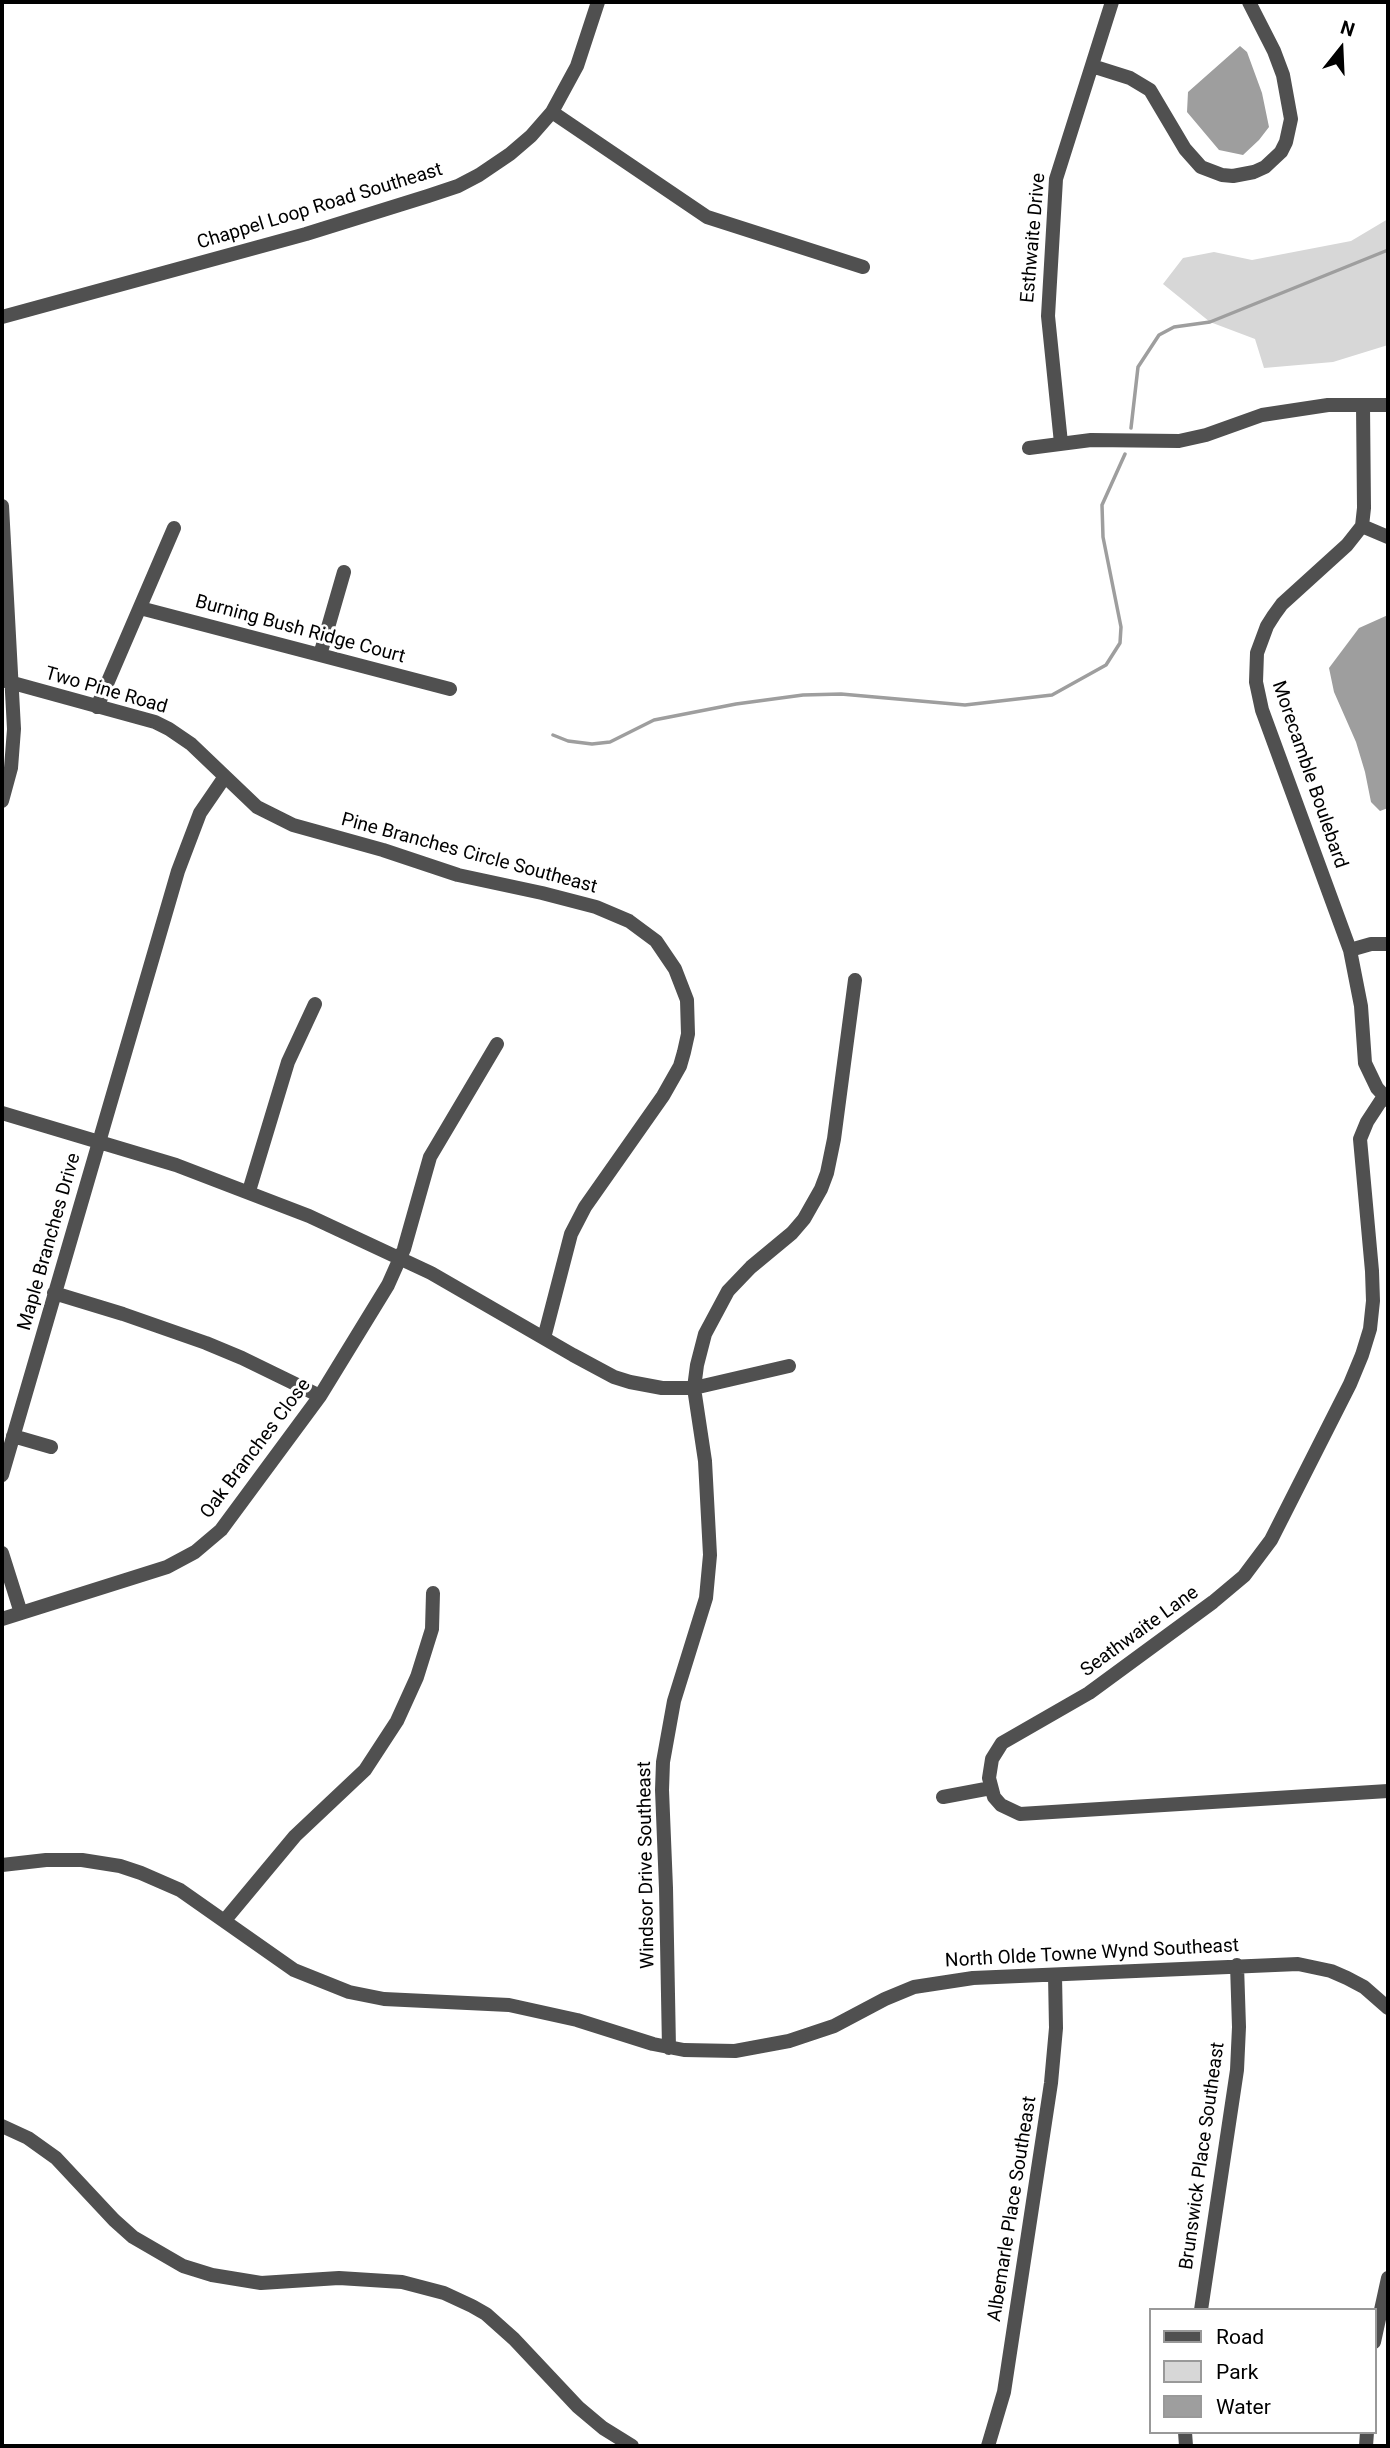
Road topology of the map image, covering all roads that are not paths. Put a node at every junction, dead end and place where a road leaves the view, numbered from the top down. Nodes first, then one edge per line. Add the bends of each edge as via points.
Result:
1 (598, 2) edge
2 (1112, 2) edge
3 (1250, 2) edge
4 (1092, 66) junction
5 (551, 112) junction
6 (863, 267) dead end
7 (2, 317) edge
8 (1363, 405) junction
9 (1388, 405) edge
10 (1061, 443) junction
11 (1029, 448) dead end
12 (2, 506) edge
13 (1362, 526) junction
14 (174, 528) dead end
15 (1388, 537) edge
16 (344, 572) dead end
17 (140, 608) junction
18 (320, 655) junction
19 (7, 682) edge
20 (450, 689) dead end
21 (97, 707) junction
22 (224, 778) junction
23 (2, 801) edge
24 (1388, 944) edge
25 (1350, 950) junction
26 (855, 981) dead end
27 (315, 1004) dead end
28 (497, 1044) dead end
29 (1386, 1098) edge
30 (2, 1113) edge
31 (100, 1141) junction
32 (249, 1191) junction
33 (401, 1258) junction
34 (54, 1293) junction
35 (544, 1338) junction
36 (789, 1366) dead end
37 (694, 1388) junction
38 (320, 1396) junction
39 (13, 1436) junction
40 (51, 1447) dead end
41 (2, 1475) edge
42 (2, 1553) edge
43 (433, 1593) dead end
44 (21, 1613) junction
45 (2, 1619) edge
46 (991, 1788) junction
47 (1388, 1790) edge
48 (943, 1797) dead end
49 (2, 1865) edge
50 (225, 1920) junction
51 (1237, 1965) junction
52 (1055, 1975) junction
53 (1388, 2008) edge
54 (669, 2048) junction
55 (2, 2126) edge
56 (1388, 2278) edge
57 (1201, 2308) edge
58 (1376, 2333) edge
59 (632, 2446) edge
60 (988, 2446) edge

1 - 5 street, Chappel Loop Road Southeast via 577,66
2 - 4 street, Esthwaite Drive
3 - 4 street via 1283,75 1291,118 1280,152 1254,172 1222,175 1201,167 1150,90
4 - 10 street, Esthwaite Drive via 1058,170 1051,228 1048,324
5 - 6 street via 707,217
5 - 7 street, Chappel Loop Road Southeast via 498,163 448,189 306,234
8 - 9 street
8 - 10 street via 1262,415 1179,441
8 - 13 street
10 - 11 street
12 - 19 street
13 - 15 street
13 - 25 street, Morecamble Boulebard via 1282,604 1262,639 1255,682
14 - 17 street
16 - 18 street
17 - 18 street, Burning Bush Ridge Court
17 - 21 street
18 - 20 street, Burning Bush Ridge Court
19 - 21 street, Two Pine Road
19 - 23 street via 14,729
21 - 22 street, Two Pine Road via 169,729
22 - 31 street via 200,813 186,849
22 - 35 street, Pine Branches Circle Southeast via 257,807 302,828 458,875 613,913 656,941 676,969 688,1016 680,1066 570,1234
24 - 25 street
25 - 29 street, Morecamble Boulebard via 1361,1006 1364,1063
26 - 37 street, Windsor Drive Southeast via 824,1181 798,1226 739,1279 719,1304 705,1334
27 - 32 street via 285,1071
28 - 33 street, Oak Branches Close via 430,1157
29 - 46 street, Seathwaite Lane via 1360,1139 1372,1271 1370,1329 1350,1384 1279,1527 1255,1564 1213,1602 1097,1688 1002,1743 989,1768
30 - 31 street
31 - 32 street
31 - 34 street, Maple Branches Drive
32 - 33 street
33 - 35 street
33 - 38 street, Oak Branches Close
34 - 38 street via 179,1333
34 - 39 street, Maple Branches Drive
35 - 37 street via 630,1382
36 - 37 street
37 - 54 street, Windsor Drive Southeast via 705,1461 710,1556 706,1598 674,1701 663,1762
38 - 44 street, Oak Branches Close via 236,1512 203,1547 167,1567
39 - 40 street
39 - 41 street, Maple Branches Drive
42 - 44 street
43 - 50 street via 432,1629 397,1721 365,1770 295,1836
44 - 45 street, Oak Branches Close
46 - 47 street via 1001,1805 1030,1814
46 - 48 street
49 - 50 street, North Olde Towne Wynd Southeast via 62,1859 120,1866 180,1890
50 - 54 street, North Olde Towne Wynd Southeast via 294,1970 349,1992 384,1999 509,2005
51 - 52 street, North Olde Towne Wynd Southeast
51 - 53 street, North Olde Towne Wynd Southeast via 1298,1965 1331,1971 1364,1987
51 - 57 street, Brunswick Place Southeast via 1237,2070
52 - 54 street, North Olde Towne Wynd Southeast via 963,1979 914,1987 810,2036 771,2046 717,2052
52 - 60 street, Albemarle Place Southeast via 1051,2083 1004,2392
55 - 59 street via 56,2158 133,2237 183,2266 261,2283 339,2278 402,2282 464,2302 507,2332 578,2407
56 - 58 street

